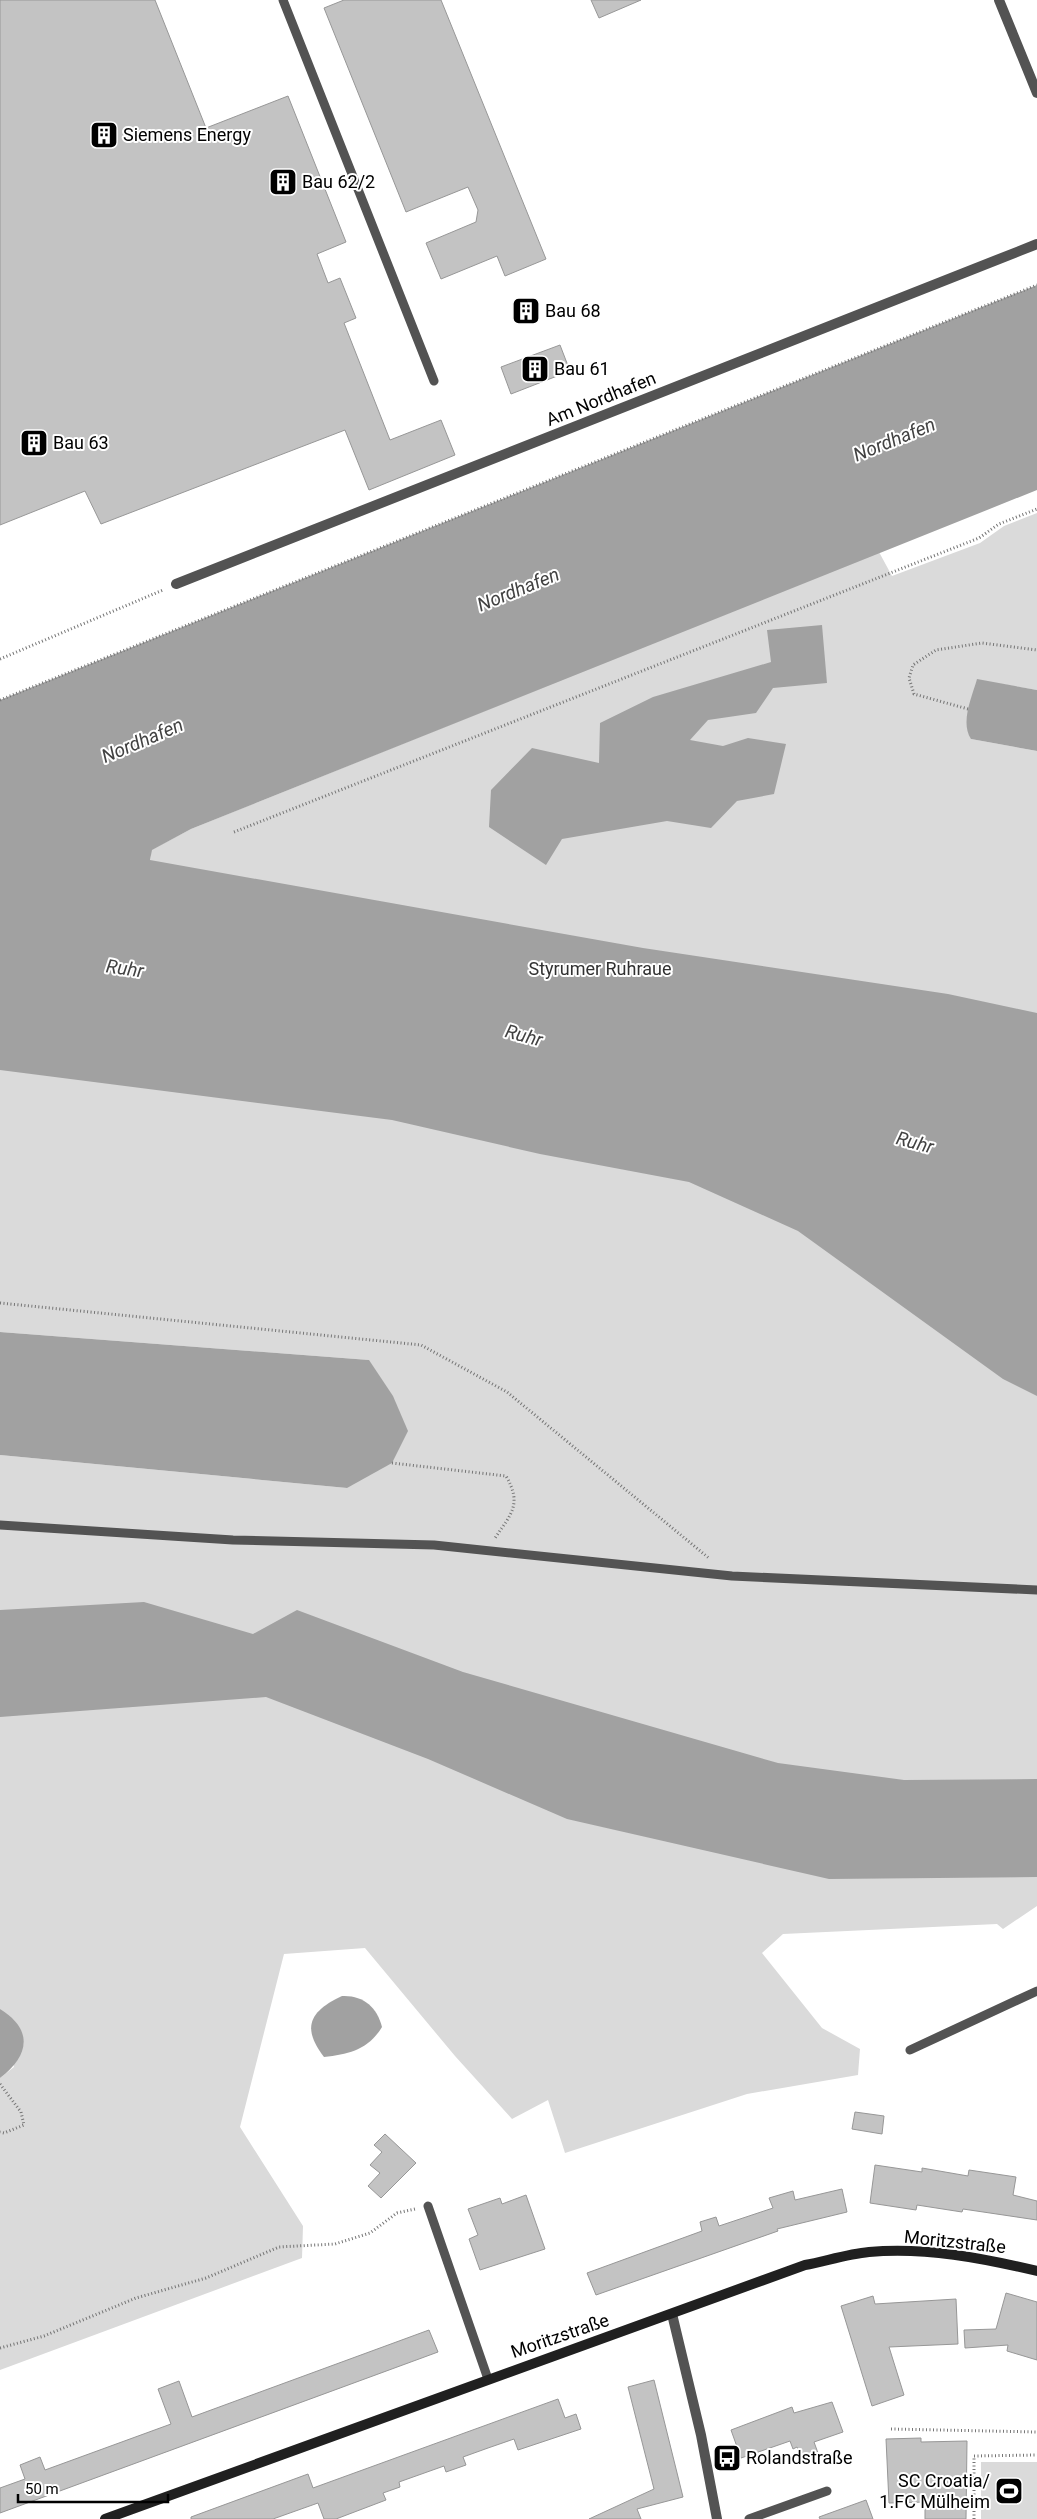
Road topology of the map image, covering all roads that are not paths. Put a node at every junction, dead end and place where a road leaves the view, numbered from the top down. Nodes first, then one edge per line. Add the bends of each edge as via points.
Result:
1 (282, 0) edge
2 (999, 0) edge
3 (1037, 93) edge
4 (1037, 244) edge
5 (434, 381) dead end
6 (176, 584) road end
7 (0, 1525) edge
8 (1037, 1590) edge
9 (1037, 1991) edge
10 (910, 2050) dead end
11 (428, 2206) road end
12 (1037, 2271) edge
13 (672, 2314) junction
14 (488, 2379) junction
15 (827, 2492) dead end
16 (105, 2519) edge
17 (717, 2519) edge
18 (749, 2519) edge

1 - 5 lane
2 - 3 street
4 - 6 street, Am Nordhafen
7 - 8 lane via 233,1540 434,1545 732,1576
9 - 10 lane
11 - 14 lane
12 - 13 main road, Moritzstraße via 986,2258 923,2251 868,2252 805,2265
13 - 14 main road, Moritzstraße
13 - 17 street
14 - 16 main road, Moritzstraße
15 - 18 lane

